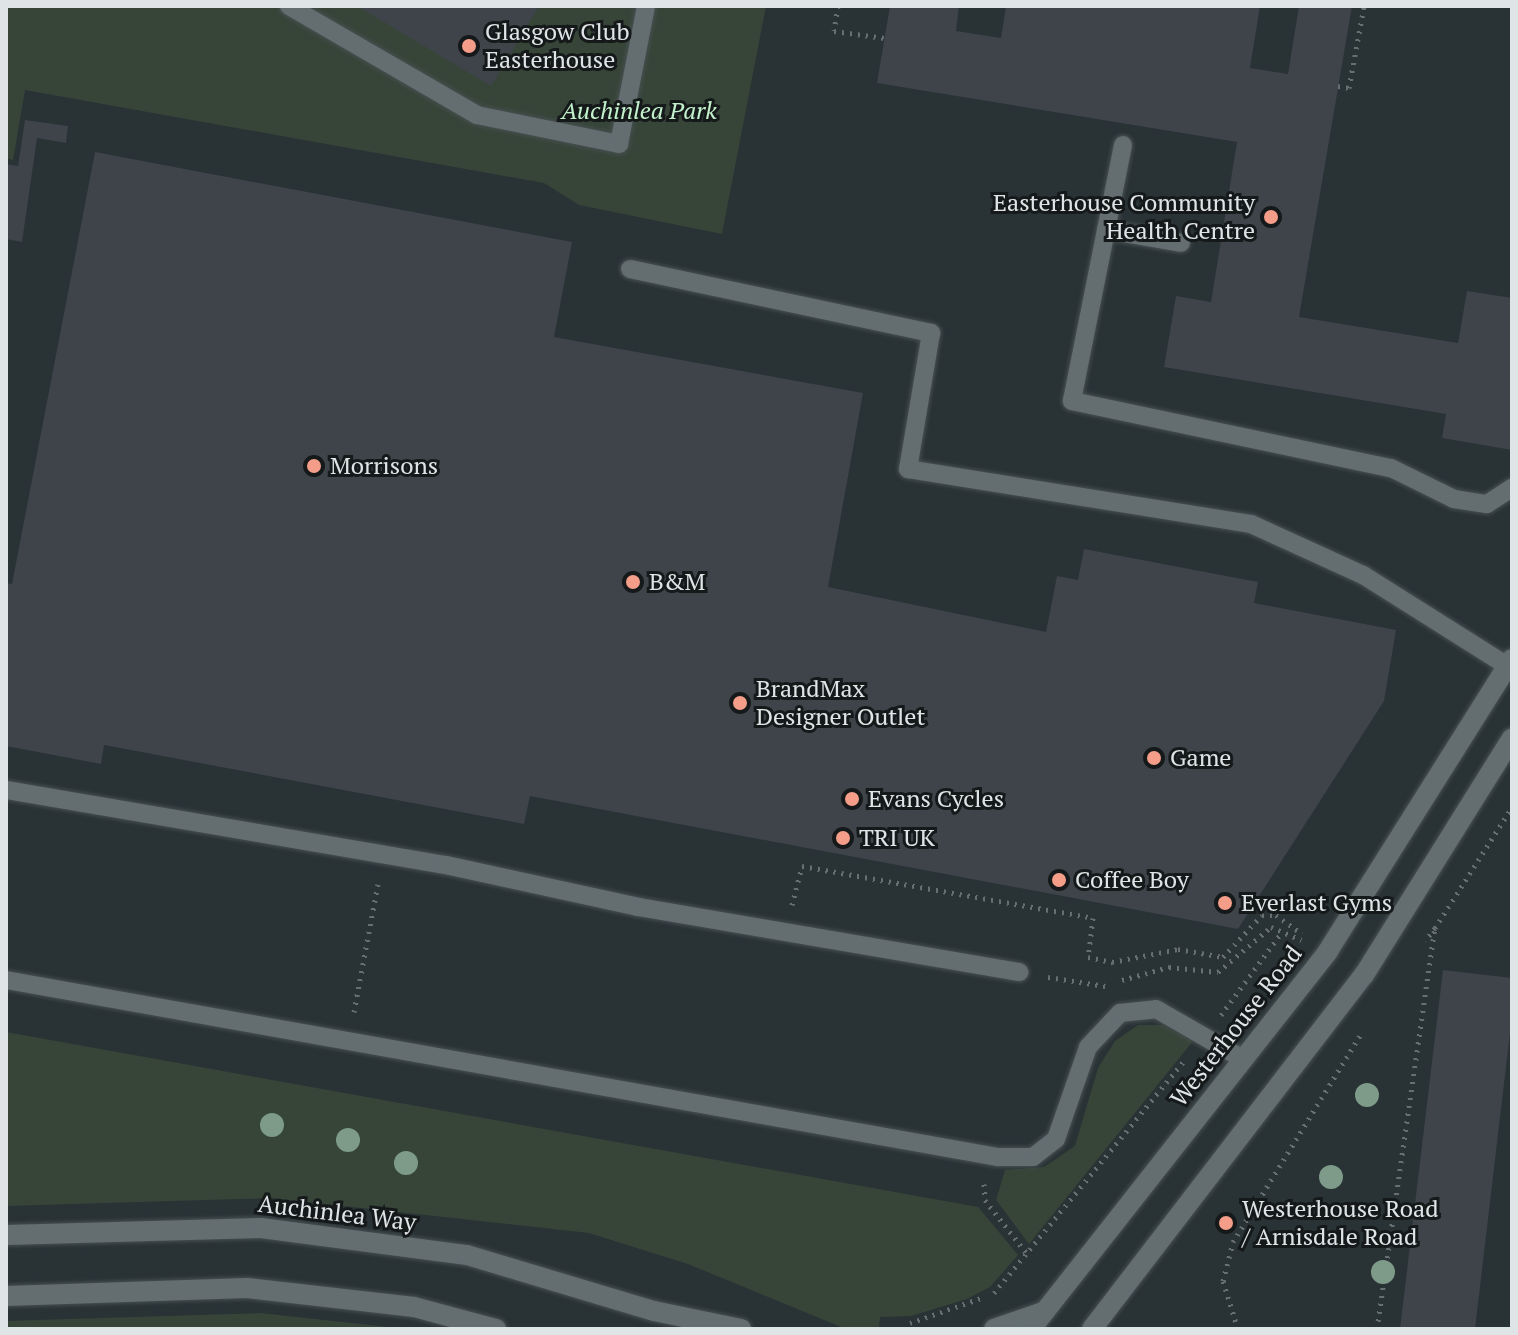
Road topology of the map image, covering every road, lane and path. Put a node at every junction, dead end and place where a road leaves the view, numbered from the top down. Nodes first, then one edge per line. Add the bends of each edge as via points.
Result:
1 (289, 6) edge
2 (646, 6) edge
3 (838, 6) edge
4 (1364, 6) edge
5 (885, 38) dead end
6 (1338, 86) dead end
7 (1123, 145) dead end
8 (1106, 230) junction
9 (1181, 243) dead end
10 (630, 269) dead end
11 (1512, 488) edge
12 (1511, 665) edge
13 (1512, 738) edge
14 (6, 790) edge
15 (1512, 807) edge
16 (383, 855) junction
17 (1435, 928) junction
18 (1282, 932) junction
19 (785, 933) junction
20 (1328, 951) junction
21 (1416, 953) dead end
22 (1020, 972) joint
23 (6, 980) edge
24 (1363, 1032) dead end
25 (1205, 1034) junction
26 (349, 1042) junction
27 (1243, 1059) junction
28 (982, 1152) junction
29 (6, 1235) edge
30 (1028, 1255) junction
31 (6, 1296) edge
32 (654, 1311) junction
33 (1043, 1312) junction
34 (496, 1329) edge
35 (686, 1329) edge
36 (741, 1329) edge
37 (911, 1329) edge
38 (994, 1329) edge
39 (1031, 1329) edge
40 (1092, 1329) edge
41 (1238, 1329) edge
42 (1377, 1329) edge

1 - 2 lane via 477,115 619,144
3 - 5 path via 834,31
4 - 6 path via 1349,88
7 - 8 lane
8 - 9 lane
8 - 11 lane via 1072,401 1391,468 1454,499 1487,504
10 - 12 lane via 931,333 908,469 1251,524 1363,575
12 - 20 street, Westerhouse Road
13 - 40 street via 1364,975
14 - 16 lane
15 - 17 path
16 - 19 lane
16 - 26 path
17 - 21 path
17 - 42 path
18 - 20 path
18 - 22 path via 1271,927 1261,932 1241,957 1218,972 1169,967 1104,987
18 - 25 path
19 - 20 path via 802,866 1093,918 1088,957 1112,962 1178,949 1223,957 1262,915 1276,915
19 - 22 lane
20 - 27 street, Westerhouse Road
23 - 26 lane
24 - 41 path via 1233,1242 1223,1281
25 - 27 lane
25 - 28 lane via 1156,1009 1120,1013 1088,1047 1056,1139 1033,1157
25 - 30 path
26 - 28 lane
27 - 33 street, Westerhouse Road
28 - 30 path via 985,1200
29 - 32 street, Auchinlea Way via 261,1228 467,1255
30 - 37 path via 999,1292 910,1323
31 - 34 street via 247,1288 414,1307
32 - 35 street
32 - 36 street
33 - 38 street
33 - 39 street, Westerhouse Road

